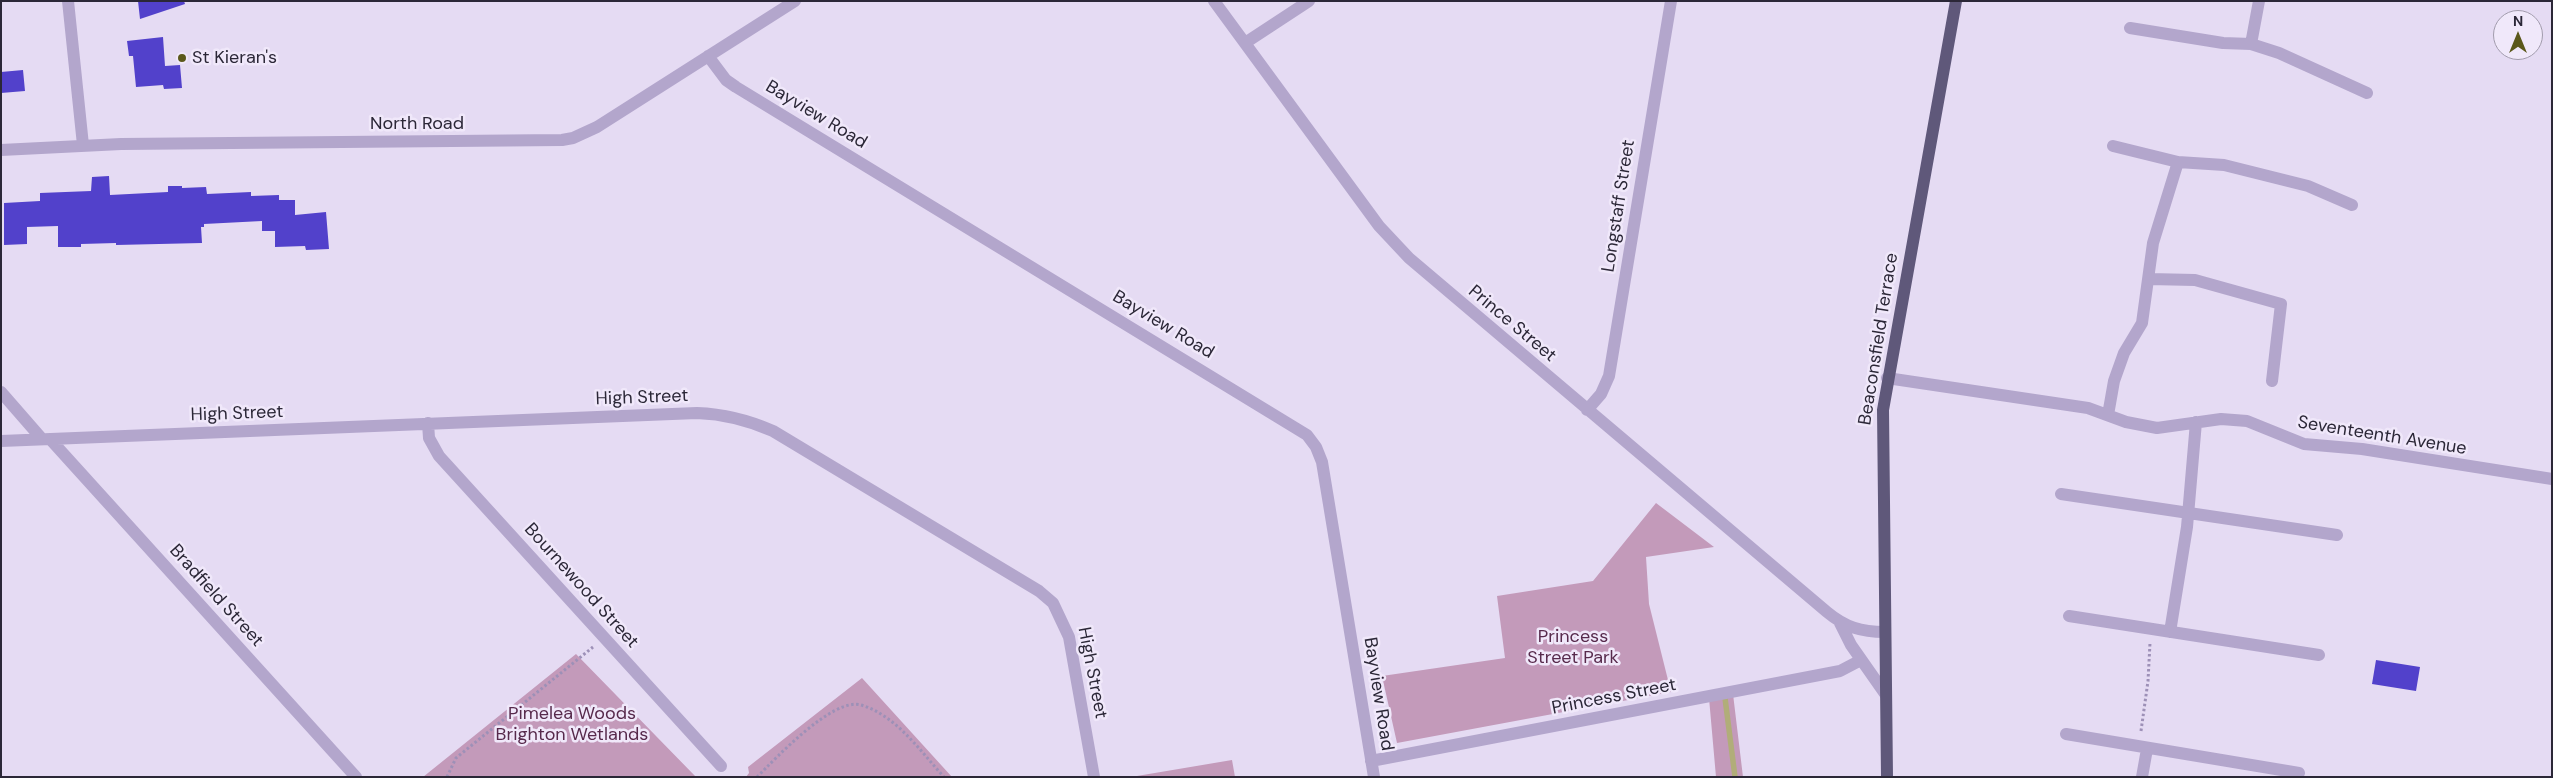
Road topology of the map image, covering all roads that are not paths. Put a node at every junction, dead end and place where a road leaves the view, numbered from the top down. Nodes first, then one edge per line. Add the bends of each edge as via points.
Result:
1 (68, 1) edge
2 (795, 1) edge
3 (1214, 1) edge
4 (1309, 1) edge
5 (1671, 1) edge
6 (1956, 1) edge
7 (2259, 1) edge
8 (2130, 28) dead end
9 (1245, 43) junction
10 (2251, 44) junction
11 (708, 56) junction
12 (2367, 93) dead end
13 (83, 145) junction
14 (2113, 146) dead end
15 (1, 150) edge
16 (2178, 162) junction
17 (2352, 205) dead end
18 (2149, 280) junction
19 (1887, 378) junction
20 (2272, 380) dead end
21 (1, 392) edge
22 (1587, 410) junction
23 (2108, 415) junction
24 (2196, 422) junction
25 (428, 423) junction
26 (46, 439) junction
27 (1, 441) edge
28 (2552, 479) edge
29 (2060, 494) dead end
30 (2188, 513) junction
31 (2337, 535) dead end
32 (2069, 616) dead end
33 (1840, 623) junction
34 (1885, 632) junction
35 (2170, 632) junction
36 (2319, 655) dead end
37 (1861, 660) junction
38 (1886, 695) junction
39 (2066, 734) dead end
40 (2143, 748) junction
41 (1371, 761) junction
42 (721, 766) dead end
43 (2299, 772) dead end
44 (356, 777) edge
45 (1094, 777) edge
46 (1374, 777) edge
47 (1887, 777) edge
48 (2142, 777) edge

1 - 13 street
2 - 11 street, North Road
3 - 9 street, Prince Street
4 - 9 street
5 - 22 street, Longstaff Street via 1609,376 1601,394
6 - 19 main road, Beaconsfield Terrace
7 - 10 street
8 - 10 street via 2223,43
9 - 22 street, Prince Street via 1379,226 1409,258
10 - 12 street via 2279,53
11 - 13 street, North Road via 597,127 562,140
11 - 41 street, Bayview Road via 726,80 736,87 1307,434 1322,462
13 - 15 street, North Road
14 - 16 street
16 - 17 street via 2224,165 2308,186
16 - 18 street via 2153,243
18 - 20 street via 2195,280 2281,304
18 - 23 street via 2142,324 2124,353 2114,381
19 - 23 street, Seventeenth Avenue via 2088,408
19 - 34 main road, Beaconsfield Terrace via 1882,443
21 - 26 street, Bradfield Street
22 - 33 street, Prince Street
23 - 24 street, Seventeenth Avenue via 2157,428
24 - 28 street, Seventeenth Avenue via 2222,418 2247,421 2304,444 2362,449
24 - 30 street
25 - 26 street, High Street
25 - 42 street, Bournewood Street via 430,438 439,456
25 - 45 street, High Street via 697,413 722,414 773,431 1039,591 1053,603 1070,637
26 - 27 street, High Street
26 - 44 street, Bradfield Street
29 - 30 street
30 - 31 street
30 - 35 street
32 - 35 street
33 - 34 street, Prince Street via 1867,632
33 - 37 street, Prince Street
34 - 38 main road, Beaconsfield Terrace
35 - 36 street
37 - 38 street, Prince Street
37 - 41 street, Princess Street via 1840,671
38 - 47 main road, Beaconsfield Terrace
39 - 40 street
40 - 43 street
40 - 48 street
41 - 46 street, Bayview Road

